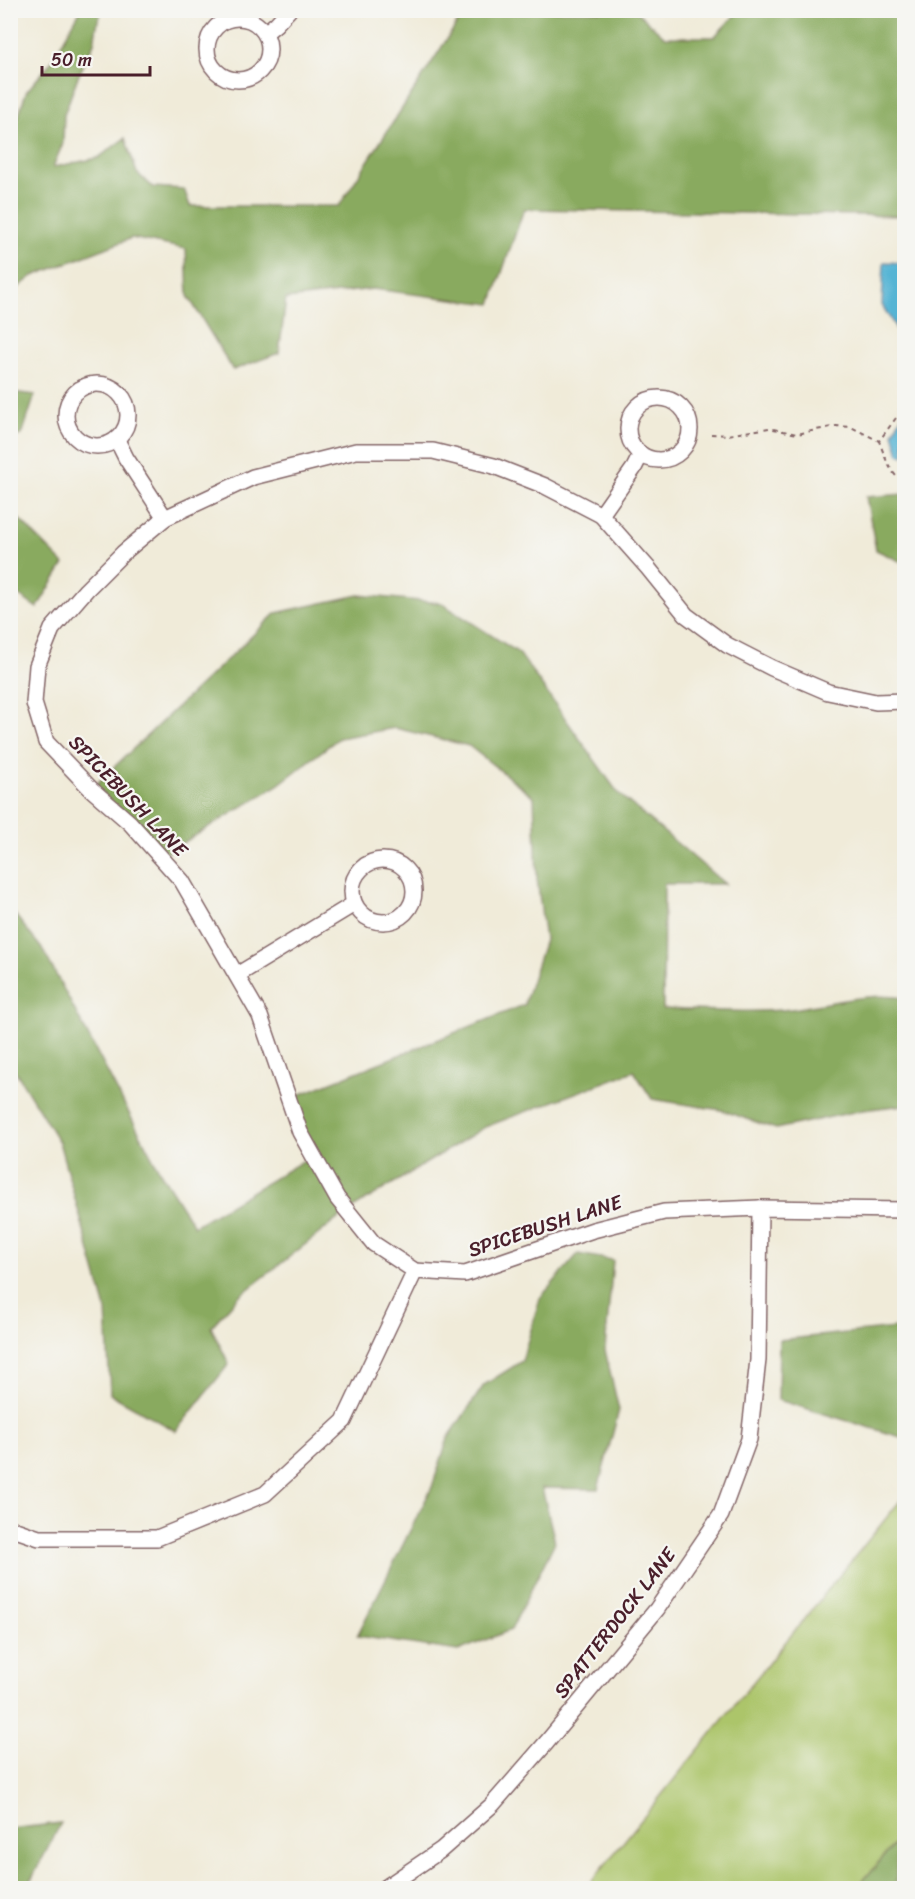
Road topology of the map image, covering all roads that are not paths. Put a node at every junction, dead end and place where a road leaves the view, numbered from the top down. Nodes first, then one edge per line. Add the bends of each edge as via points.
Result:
1 (289, 10) edge
2 (265, 33) junction
3 (117, 440) junction
4 (641, 454) junction
5 (601, 516) junction
6 (165, 518) junction
7 (904, 701) edge
8 (354, 904) junction
9 (237, 975) junction
10 (760, 1208) junction
11 (904, 1210) edge
12 (415, 1271) junction
13 (10, 1528) edge
14 (385, 1888) edge

1 - 2 street
2 - 2 street via 270,51 264,69 255,76 239,81 223,77 210,63 209,36 222,22 246,18
3 - 3 street via 98,447 81,443 68,429 68,402 77,391 91,384 105,385 120,393 129,417
3 - 6 street
4 - 4 street via 628,434 630,416 639,404 667,398 681,405 690,419 685,449 660,461
4 - 5 street
5 - 6 street, SPICEBUSH LANE via 545,486 494,466 433,451 356,451 254,477
5 - 7 street, SPICEBUSH LANE via 686,615 727,645 828,692 876,702
6 - 9 street, SPICEBUSH LANE via 115,561 52,629 37,666 34,703 46,742 130,823 182,881
8 - 8 street via 351,887 366,864 391,860 406,868 413,881 415,892 408,910 399,918 384,922 367,918
8 - 9 street
9 - 12 street, SPICEBUSH LANE via 260,1016 300,1132 337,1198 374,1244
10 - 11 street, SPICEBUSH LANE
10 - 12 street, SPICEBUSH LANE via 664,1212 593,1230 465,1274
10 - 14 street, SPATTERDOCK LANE via 758,1360 749,1439 721,1515 657,1609 492,1805 441,1850
12 - 13 street via 344,1421 266,1494 157,1538 39,1538

